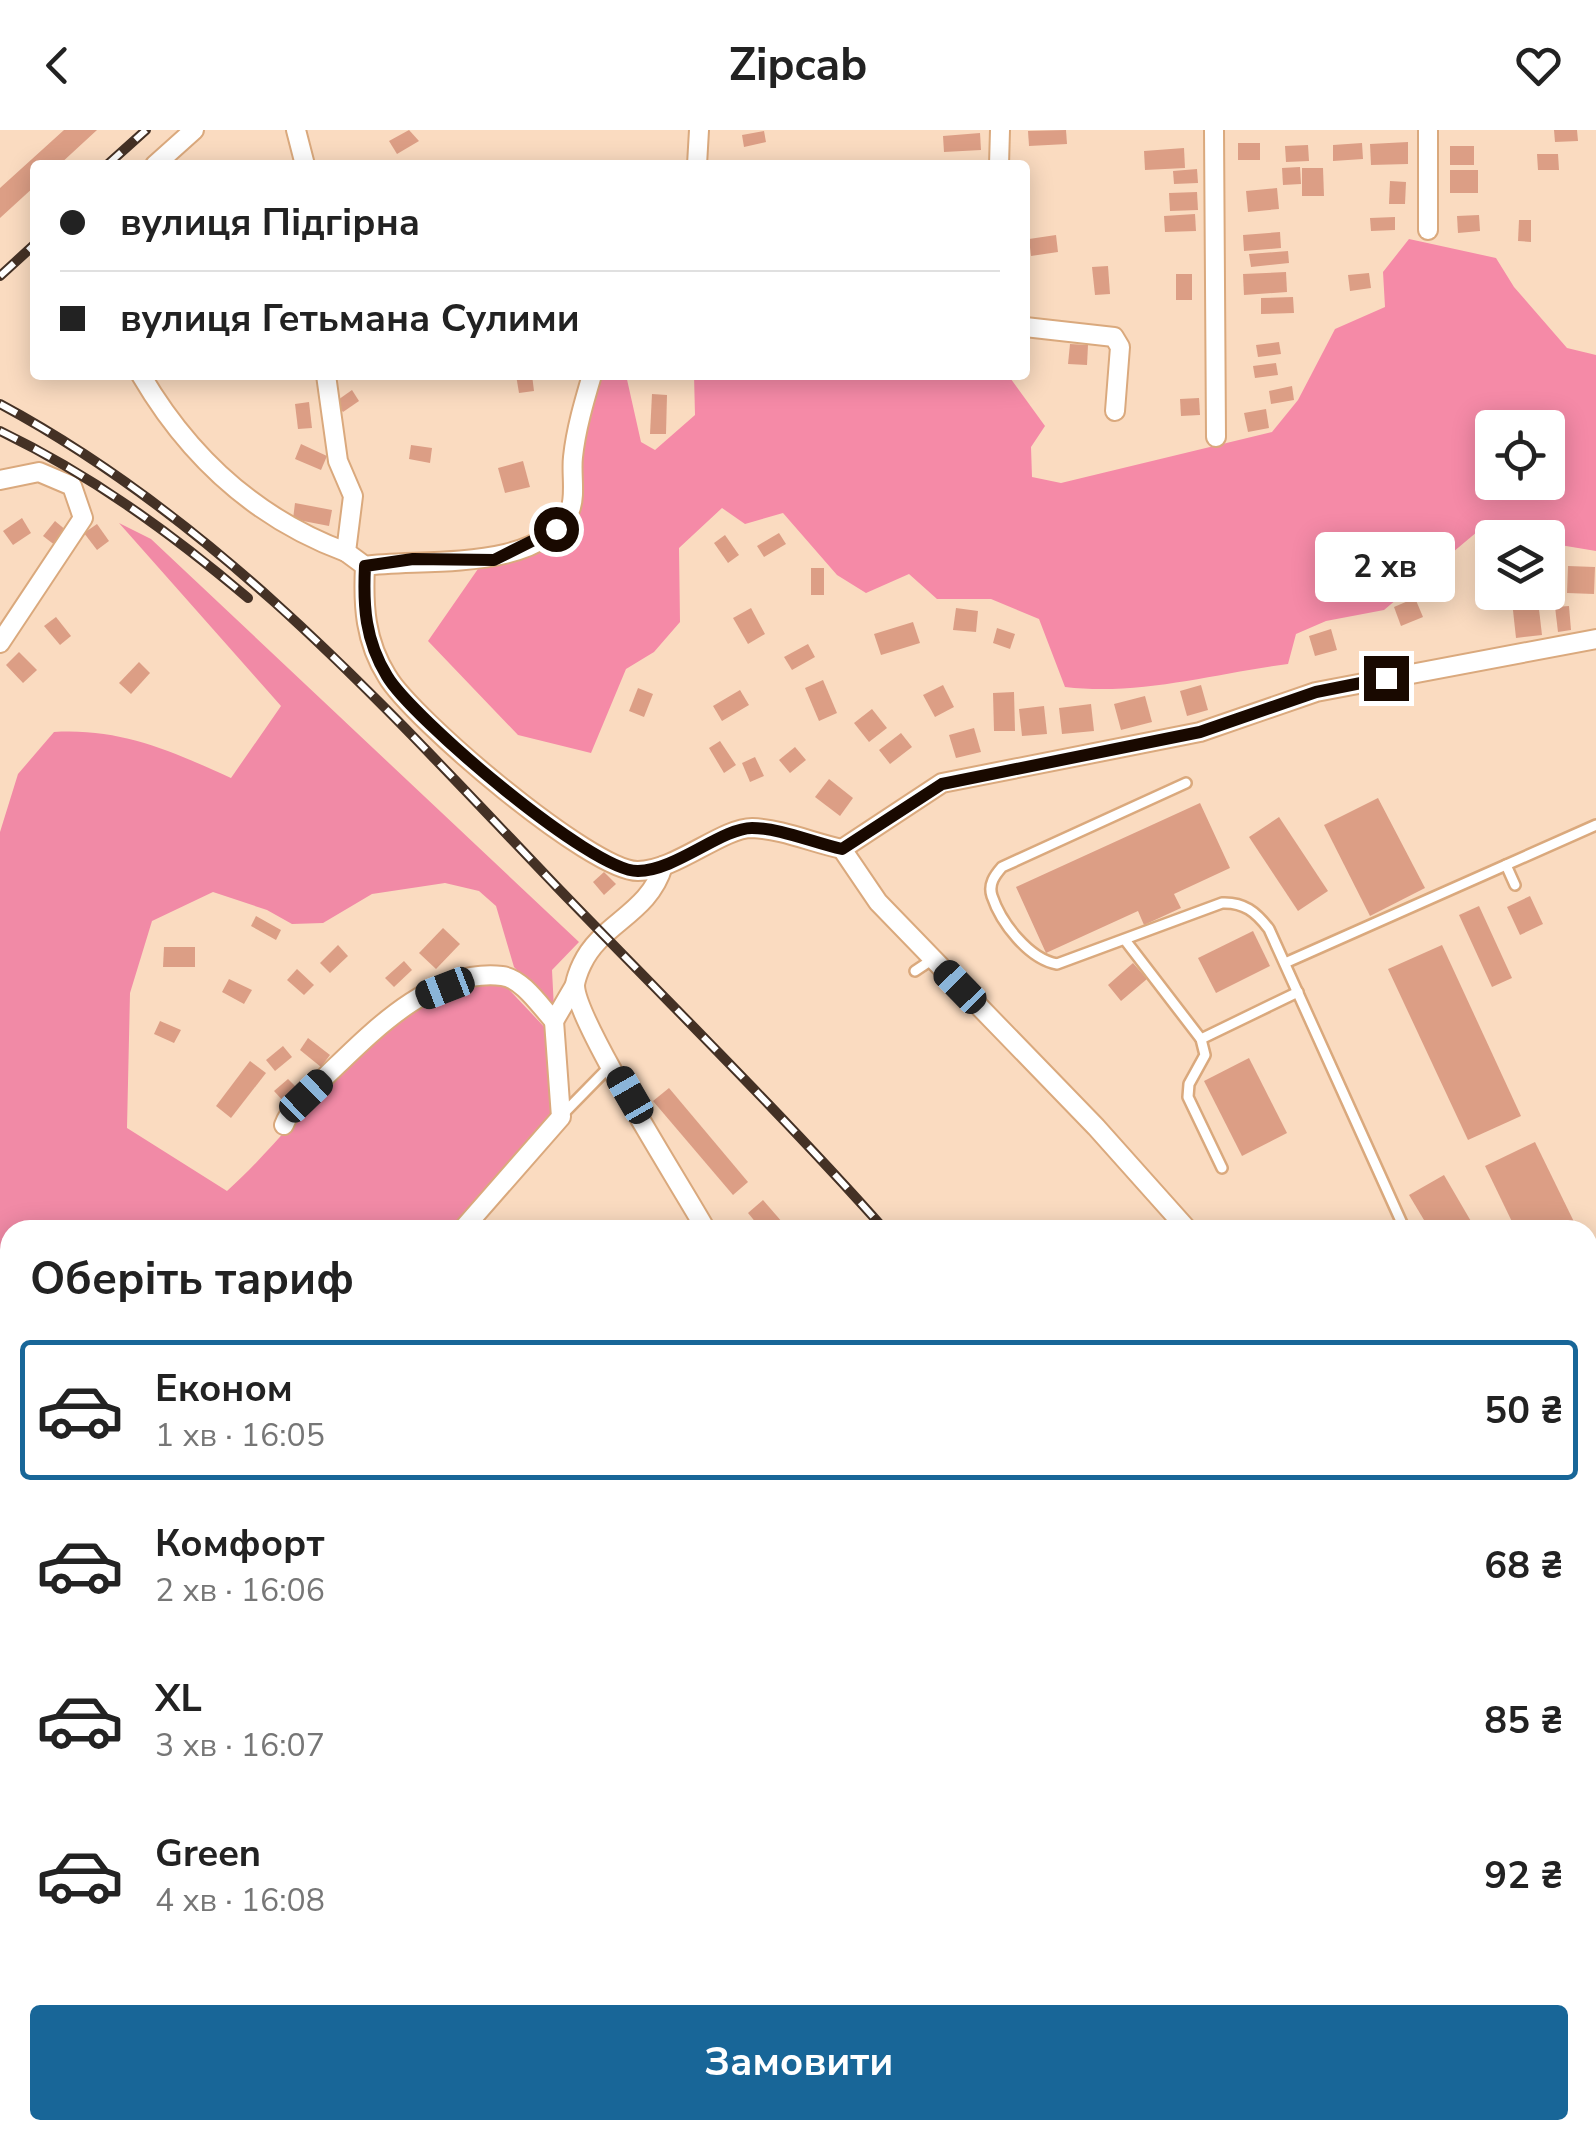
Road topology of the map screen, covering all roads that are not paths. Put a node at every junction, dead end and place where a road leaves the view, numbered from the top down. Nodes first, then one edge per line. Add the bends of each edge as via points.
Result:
1 (194, 130) edge
2 (296, 130) edge
3 (699, 130) edge
4 (1000, 130) edge
5 (1214, 130) edge
6 (1428, 130) edge
7 (161, 160) edge
8 (303, 160) edge
9 (697, 160) edge
10 (1000, 160) edge
11 (1428, 230) dead end
12 (1030, 328) edge
13 (144, 380) edge
14 (327, 380) edge
15 (591, 380) edge
16 (1115, 412) dead end
17 (1216, 436) dead end
18 (0, 480) edge
19 (346, 552) junction
20 (365, 566) junction
21 (1596, 639) edge
22 (0, 642) edge
23 (1186, 783) dead end
24 (1596, 824) edge
25 (842, 849) junction
26 (1506, 864) junction
27 (663, 866) junction
28 (1515, 884) dead end
29 (1125, 940) junction
30 (933, 959) junction
31 (1285, 963) junction
32 (915, 971) dead end
33 (575, 986) junction
34 (1298, 992) junction
35 (554, 1021) junction
36 (1201, 1038) junction
37 (612, 1064) junction
38 (560, 1117) junction
39 (284, 1124) dead end
40 (1222, 1168) dead end
41 (471, 1220) edge
42 (700, 1220) edge
43 (1172, 1220) edge
44 (1401, 1220) edge

1 - 7 street
2 - 8 street
3 - 9 street
4 - 10 street
5 - 17 street
6 - 11 street
12 - 16 street via 1114,338 1120,347
13 - 19 street via 176,430 248,502
14 - 19 street via 338,460 353,496
15 - 20 street via 576,429 571,508 556,529 494,560
18 - 22 street via 46,474 72,486 82,525
19 - 20 street
20 - 27 street via 362,608 389,681 494,782 573,842 636,872
21 - 25 street via 1316,692 1200,732 942,784
23 - 29 lane via 1002,866 992,878 990,894 1043,962 1057,964
24 - 26 lane
25 - 27 street via 750,828
25 - 30 street via 878,902
26 - 28 lane
26 - 31 lane
27 - 33 street via 656,891 595,946
29 - 31 lane via 1236,902 1258,914
29 - 36 lane
30 - 32 lane
30 - 43 street via 1096,1126
31 - 34 lane
33 - 35 street
33 - 37 street
34 - 36 lane
34 - 44 lane
35 - 38 street
35 - 39 street via 505,976 438,990 377,1027
36 - 40 lane via 1205,1055 1188,1097
37 - 38 lane
37 - 42 street
38 - 41 street

